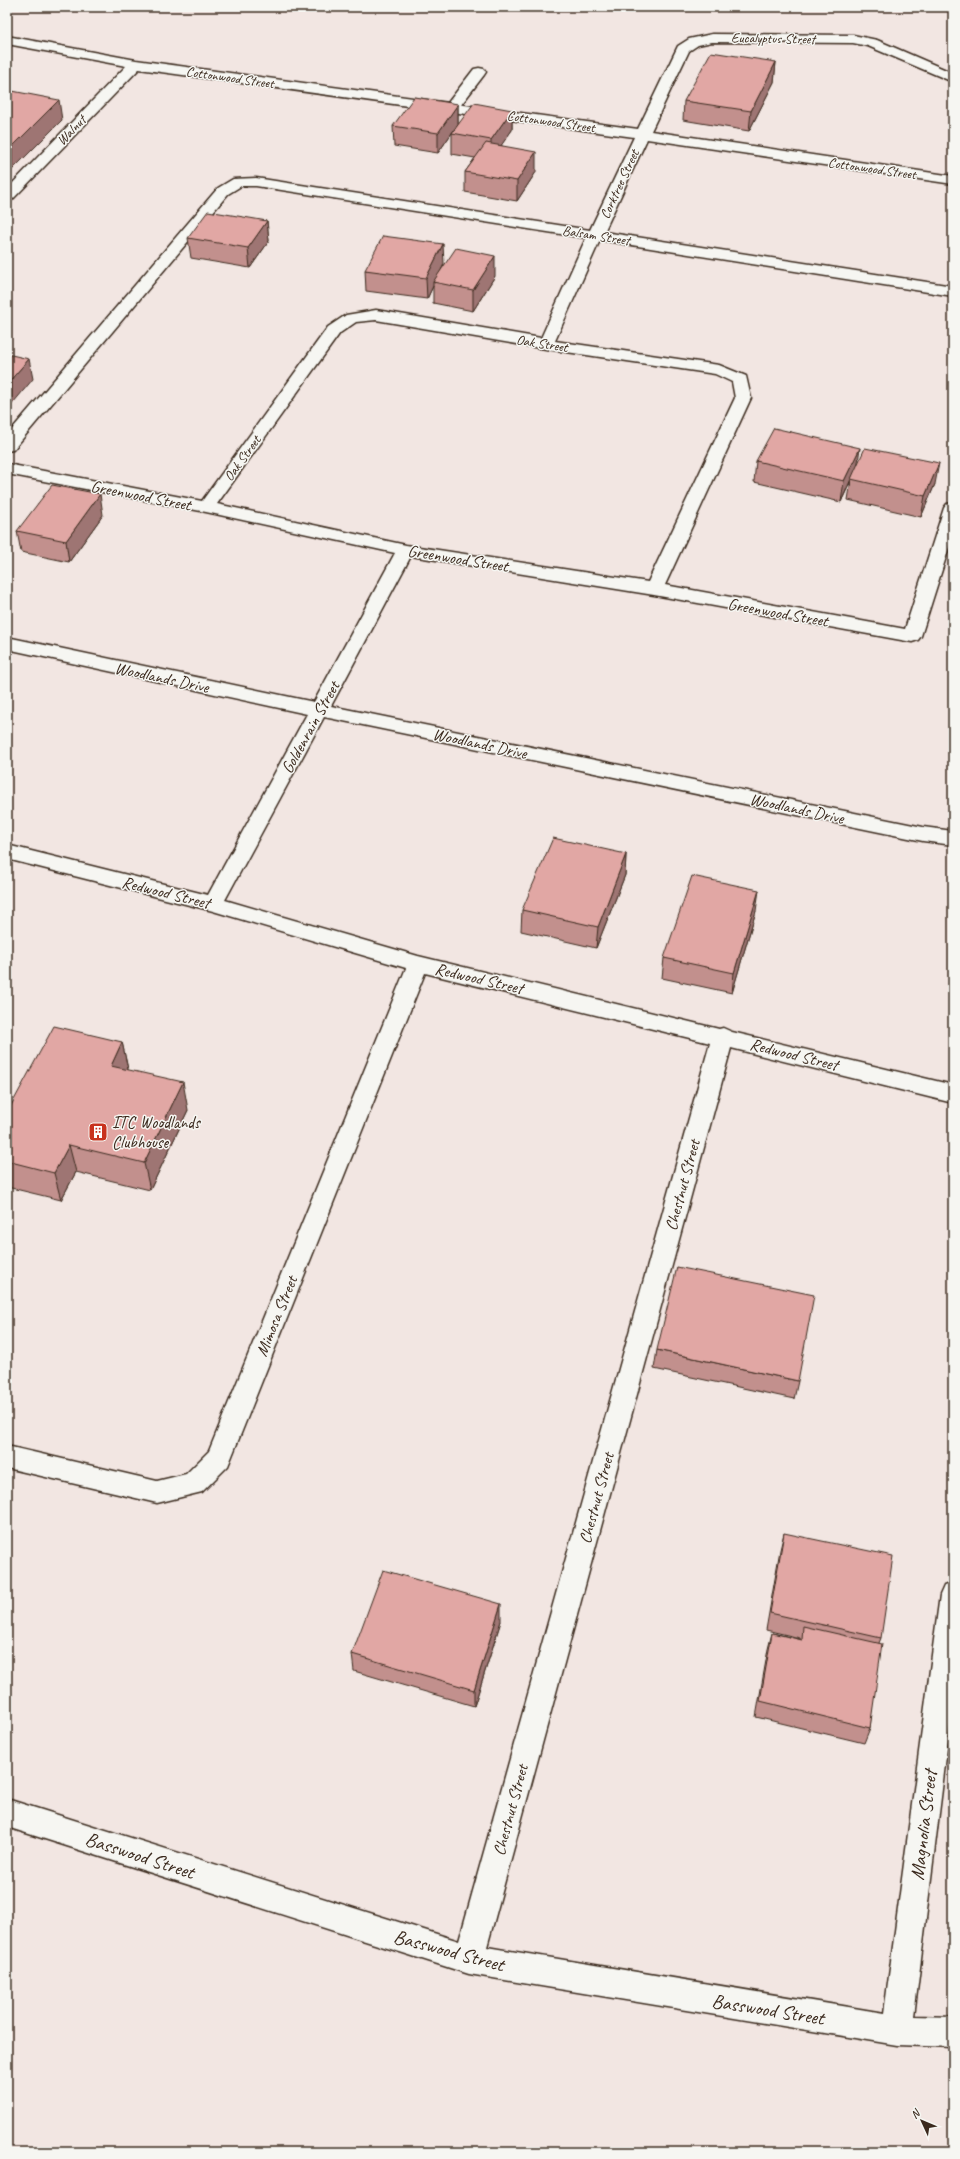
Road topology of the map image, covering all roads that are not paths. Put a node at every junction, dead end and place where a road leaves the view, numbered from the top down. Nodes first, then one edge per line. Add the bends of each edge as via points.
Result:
1 (7, 40) edge
2 (136, 64) junction
3 (479, 72) dead end
4 (953, 78) edge
5 (452, 108) junction
6 (642, 134) junction
7 (953, 180) edge
8 (7, 197) edge
9 (595, 234) junction
10 (953, 291) edge
11 (546, 344) junction
12 (7, 446) edge
13 (7, 469) edge
14 (206, 507) junction
15 (953, 508) edge
16 (406, 550) junction
17 (654, 589) junction
18 (7, 644) edge
19 (320, 710) junction
20 (953, 838) edge
21 (7, 852) edge
22 (214, 904) junction
23 (418, 964) junction
24 (723, 1036) junction
25 (953, 1094) edge
26 (7, 1456) edge
27 (953, 1595) edge
28 (7, 1813) edge
29 (469, 1959) junction
30 (897, 2030) junction
31 (953, 2032) edge

1 - 2 street, Cottonwood Street
2 - 5 street, Cottonwood Street
2 - 8 street, Walnut
3 - 5 street
4 - 6 street, Eucalyptus Street via 872,42 853,39 712,38 694,42 683,49
5 - 6 street, Cottonwood Street
6 - 7 street, Cottonwood Street
6 - 9 street, Corktree Street
9 - 10 street, Balsam Street
9 - 11 street, Corktree Street
9 - 12 street, Balsam Street via 256,182 238,182 223,191
11 - 14 street, Oak Street via 376,315 352,318 334,330
11 - 17 street, Oak Street via 719,370 740,379 743,398
13 - 14 street, Greenwood Street
14 - 16 street, Greenwood Street
15 - 17 street, Greenwood Street via 912,636
16 - 17 street, Greenwood Street
16 - 19 street, Goldenrain Street
18 - 19 street, Woodlands Drive
19 - 20 street, Woodlands Drive via 923,834
19 - 22 street, Goldenrain Street
21 - 22 street, Redwood Street
22 - 23 street, Redwood Street
23 - 24 street, Redwood Street
23 - 26 street, Mimosa Street via 219,1458 193,1484 157,1492
24 - 25 street, Redwood Street
24 - 29 street, Chestnut Street
27 - 30 street, Magnolia Street
28 - 29 street, Basswood Street
29 - 30 street, Basswood Street
30 - 31 street, Basswood Street

